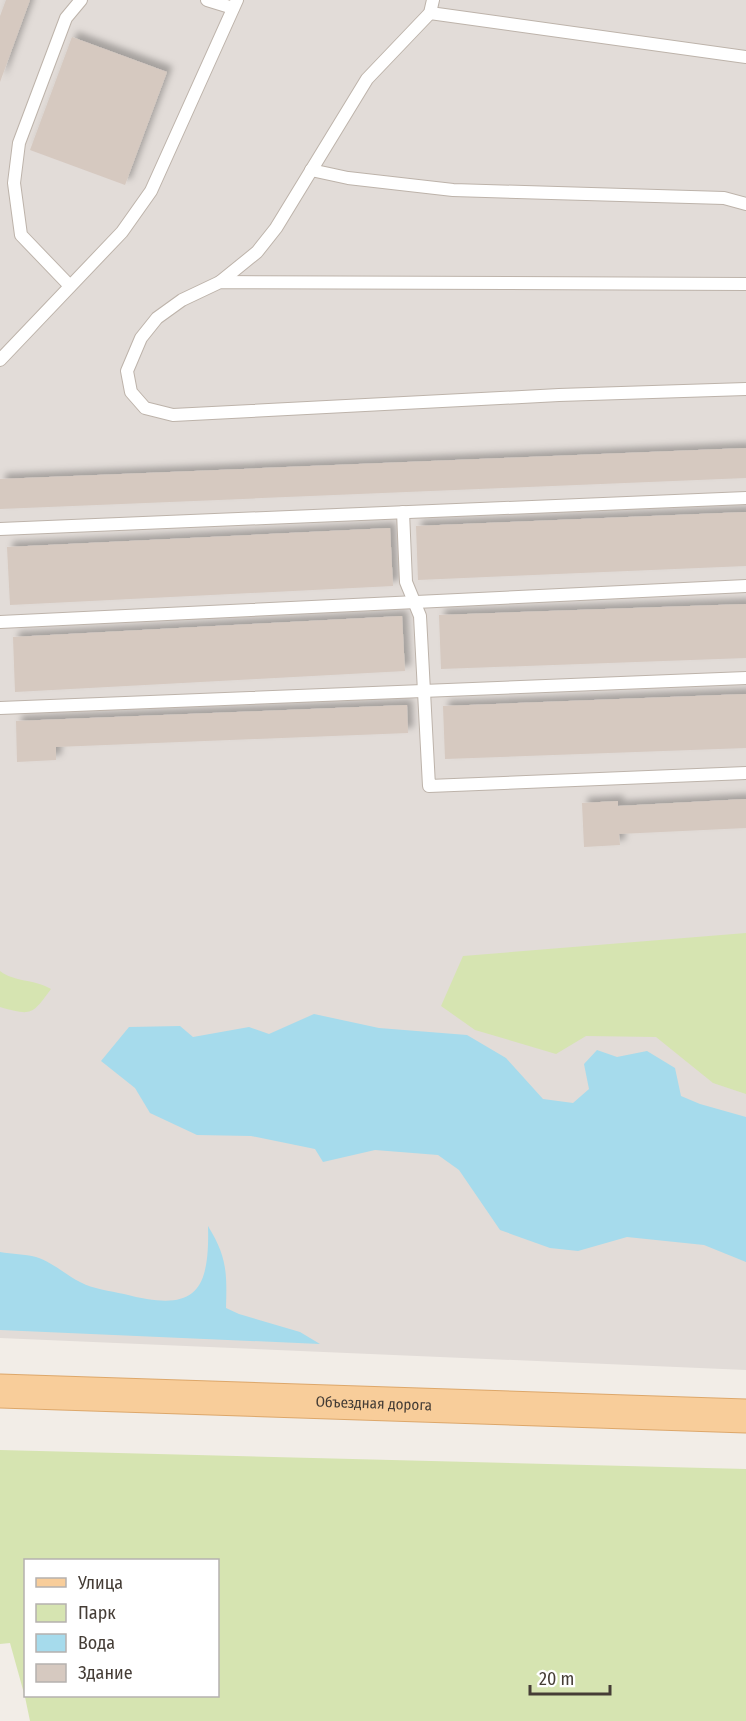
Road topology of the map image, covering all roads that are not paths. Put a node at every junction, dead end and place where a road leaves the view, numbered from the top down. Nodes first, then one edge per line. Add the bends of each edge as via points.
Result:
1 (81, 0) edge
2 (207, 0) edge
3 (433, 0) edge
4 (235, 4) edge
5 (430, 13) junction
6 (746, 57) edge
7 (311, 170) junction
8 (746, 204) edge
9 (220, 282) junction
10 (746, 284) edge
11 (70, 286) junction
12 (0, 360) edge
13 (746, 388) edge
14 (746, 498) edge
15 (403, 512) junction
16 (0, 529) edge
17 (746, 586) edge
18 (414, 602) junction
19 (0, 622) edge
20 (746, 678) edge
21 (424, 691) junction
22 (0, 708) edge
23 (746, 773) edge
24 (0, 1391) edge
25 (746, 1416) edge

1 - 11 lane via 66,18 19,144 14,183 21,235
2 - 4 lane
3 - 5 lane
4 - 11 lane via 151,191 122,232
5 - 6 lane
5 - 7 lane via 367,79
7 - 8 lane via 453,190 724,198
7 - 9 lane via 257,252
9 - 10 lane
9 - 13 lane via 182,300 158,318 141,338 127,371 131,392 145,408 173,415
11 - 12 lane
14 - 15 lane
15 - 16 lane
15 - 18 lane via 406,582
17 - 18 lane
18 - 19 lane
18 - 21 lane via 420,616
20 - 21 lane
21 - 22 lane
21 - 23 lane via 429,786
24 - 25 main road, Объездная дорога

